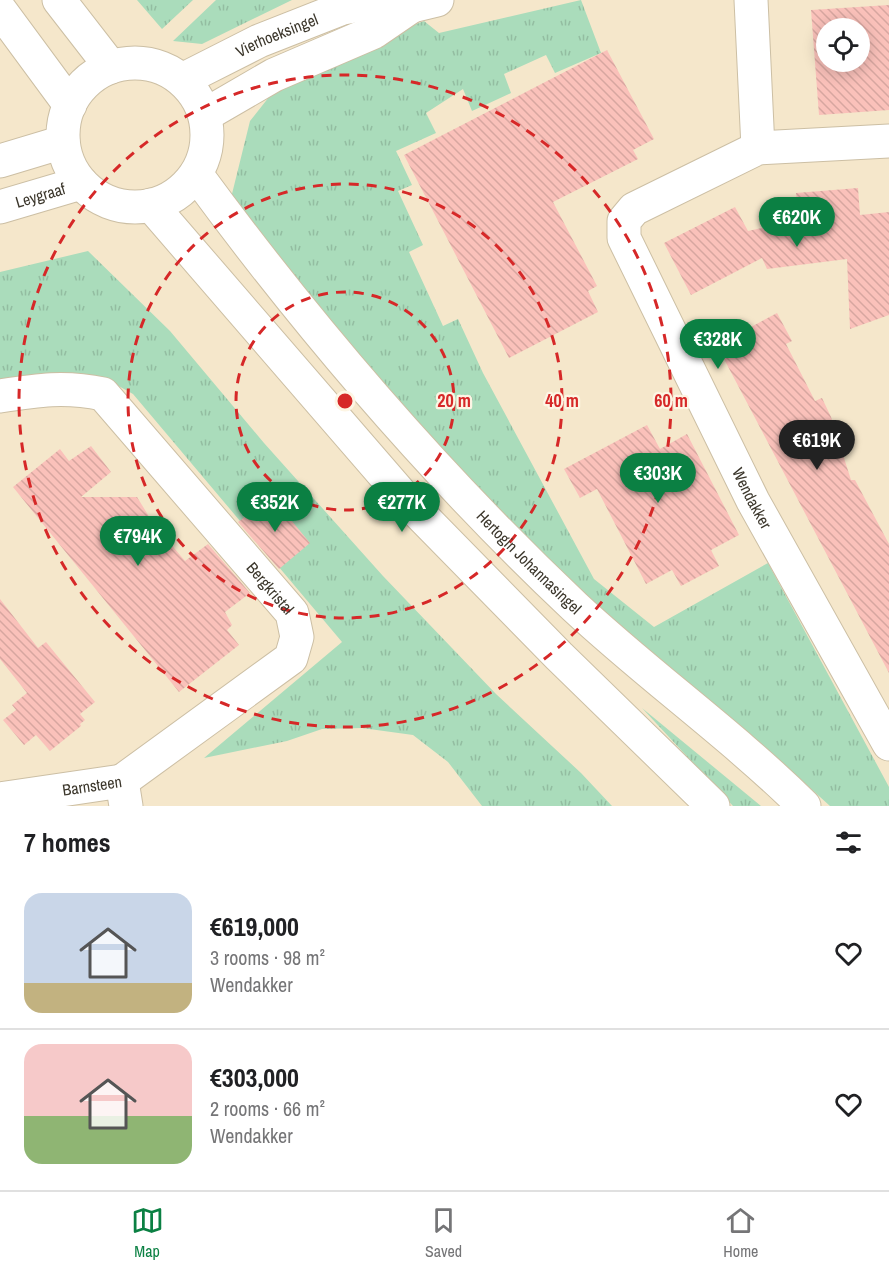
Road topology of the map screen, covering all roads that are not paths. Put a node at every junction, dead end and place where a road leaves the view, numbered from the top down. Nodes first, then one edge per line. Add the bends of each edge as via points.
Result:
1 (59, 0) edge
2 (751, 0) edge
3 (425, 3) edge
4 (0, 10) edge
5 (111, 67) junction
6 (182, 80) junction
7 (70, 105) junction
8 (205, 115) junction
9 (889, 141) edge
10 (63, 142) junction
11 (758, 148) junction
12 (0, 161) edge
13 (196, 174) junction
14 (81, 183) junction
15 (151, 205) junction
16 (0, 207) edge
17 (0, 396) edge
18 (889, 744) edge
19 (124, 793) edge
20 (0, 799) edge
21 (713, 806) edge
22 (804, 806) edge

1 - 5 street
2 - 11 street
3 - 6 street, Vierhoeksingel via 342,8 259,41
3 - 8 street, Vierhoeksingel via 374,32 311,56
4 - 7 street
5 - 6 street via 150,64
5 - 7 street via 94,76
6 - 8 street
7 - 10 street
8 - 13 street via 206,148
9 - 11 street, Wendakker
10 - 12 street
10 - 14 street via 69,164
11 - 18 street, Wendakker via 634,209 624,221 624,238 753,501
13 - 15 street via 168,199
13 - 22 street, Hertogin Johannasingel via 294,306 431,463 576,608 747,751
14 - 15 street via 96,196 113,203
14 - 16 street, Leygraaf
15 - 21 street via 406,500
17 - 19 street, Bergkristal via 51,388 103,394 292,613 297,637 291,657
19 - 20 street, Barnsteen

